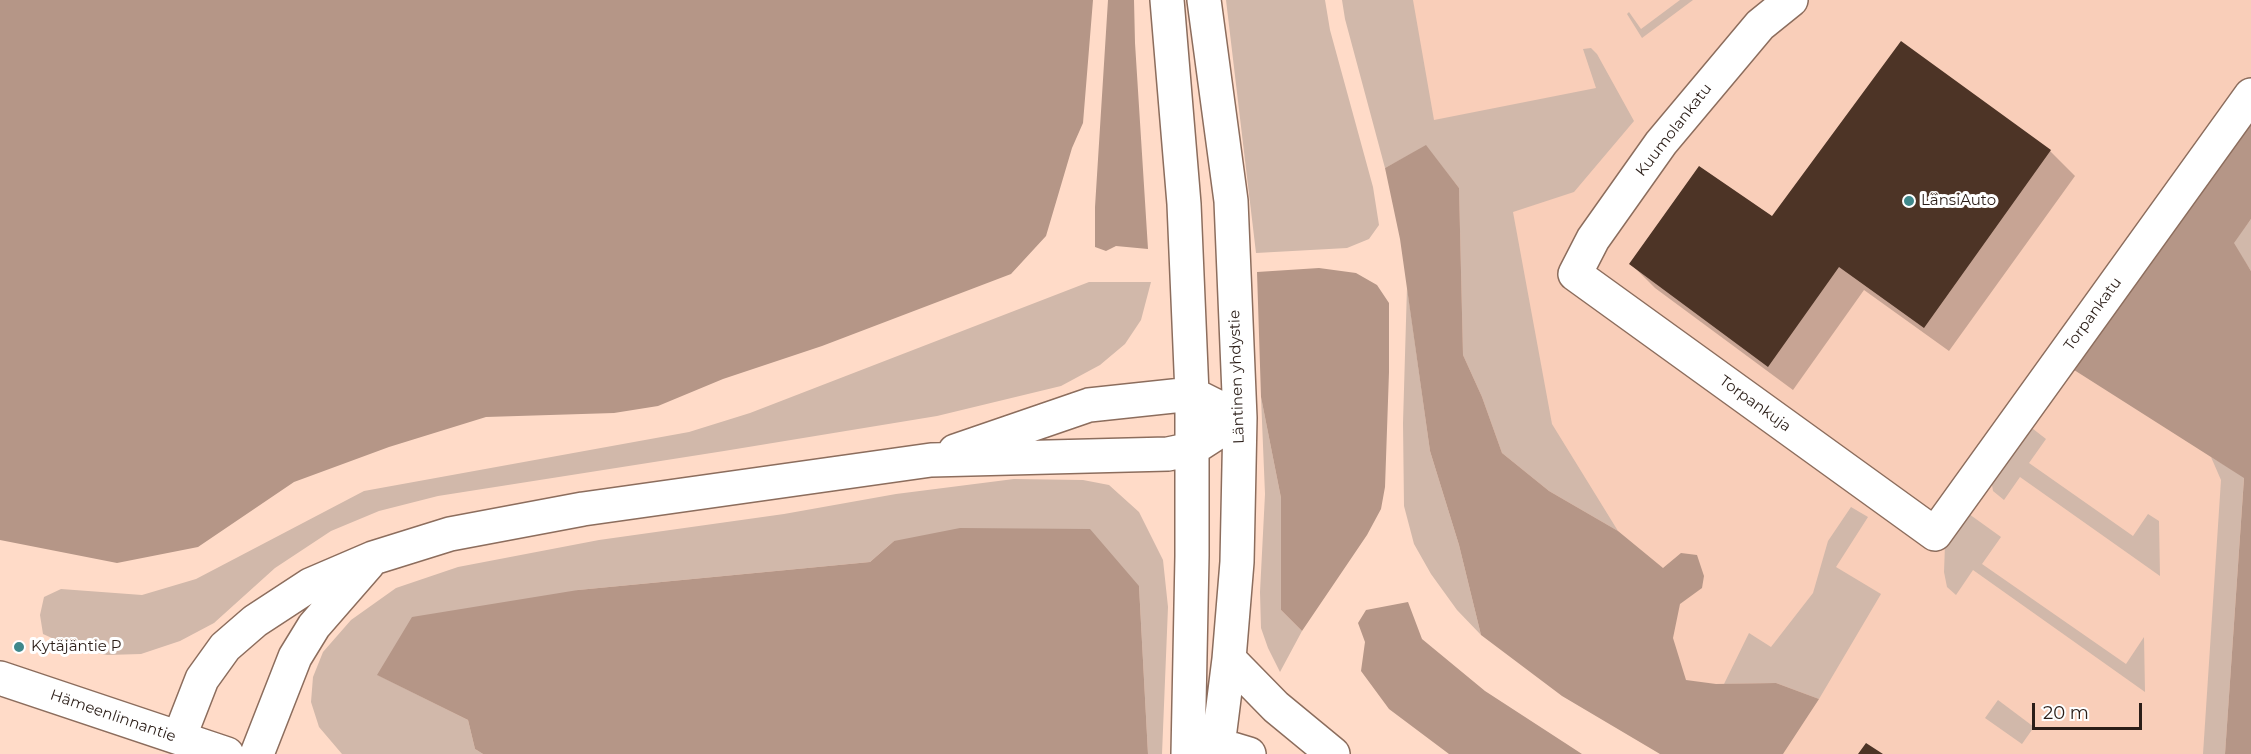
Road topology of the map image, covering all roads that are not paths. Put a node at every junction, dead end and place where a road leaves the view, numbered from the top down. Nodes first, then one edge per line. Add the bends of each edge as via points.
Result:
1 (1167, 0) edge
2 (1204, 0) edge
3 (1791, 0) edge
4 (2251, 95) edge
5 (1575, 274) joint
6 (1192, 394) junction
7 (1240, 418) junction
8 (1192, 449) junction
9 (931, 460) junction
10 (1935, 534) joint
11 (373, 558) junction
12 (1229, 659) junction
13 (0, 678) edge
14 (179, 738) junction
15 (1228, 751) edge
16 (227, 754) edge
17 (257, 754) edge
18 (1188, 754) edge
19 (1333, 754) edge

1 - 6 main road via 1184,204
2 - 7 main road, Läntinen yhdystie via 1231,201
3 - 5 main road, Kuumolankatu via 1760,25 1661,143 1593,239
4 - 10 main road, Torpankatu
5 - 10 main road, Torpankuja
6 - 7 main road
6 - 8 main road
6 - 9 main road via 1089,405
7 - 8 main road
7 - 12 main road, Läntinen yhdystie via 1237,562
8 - 9 main road via 1168,454
8 - 18 main road
9 - 11 main road via 583,509 450,534
11 - 14 main road via 310,585 255,621 225,647 202,680
11 - 17 main road via 314,626 294,657
12 - 15 main road, Läntinen yhdystie
12 - 19 main road via 1276,706
13 - 14 main road, Hämeenlinnantie
14 - 16 main road, Hämeenlinnantie

